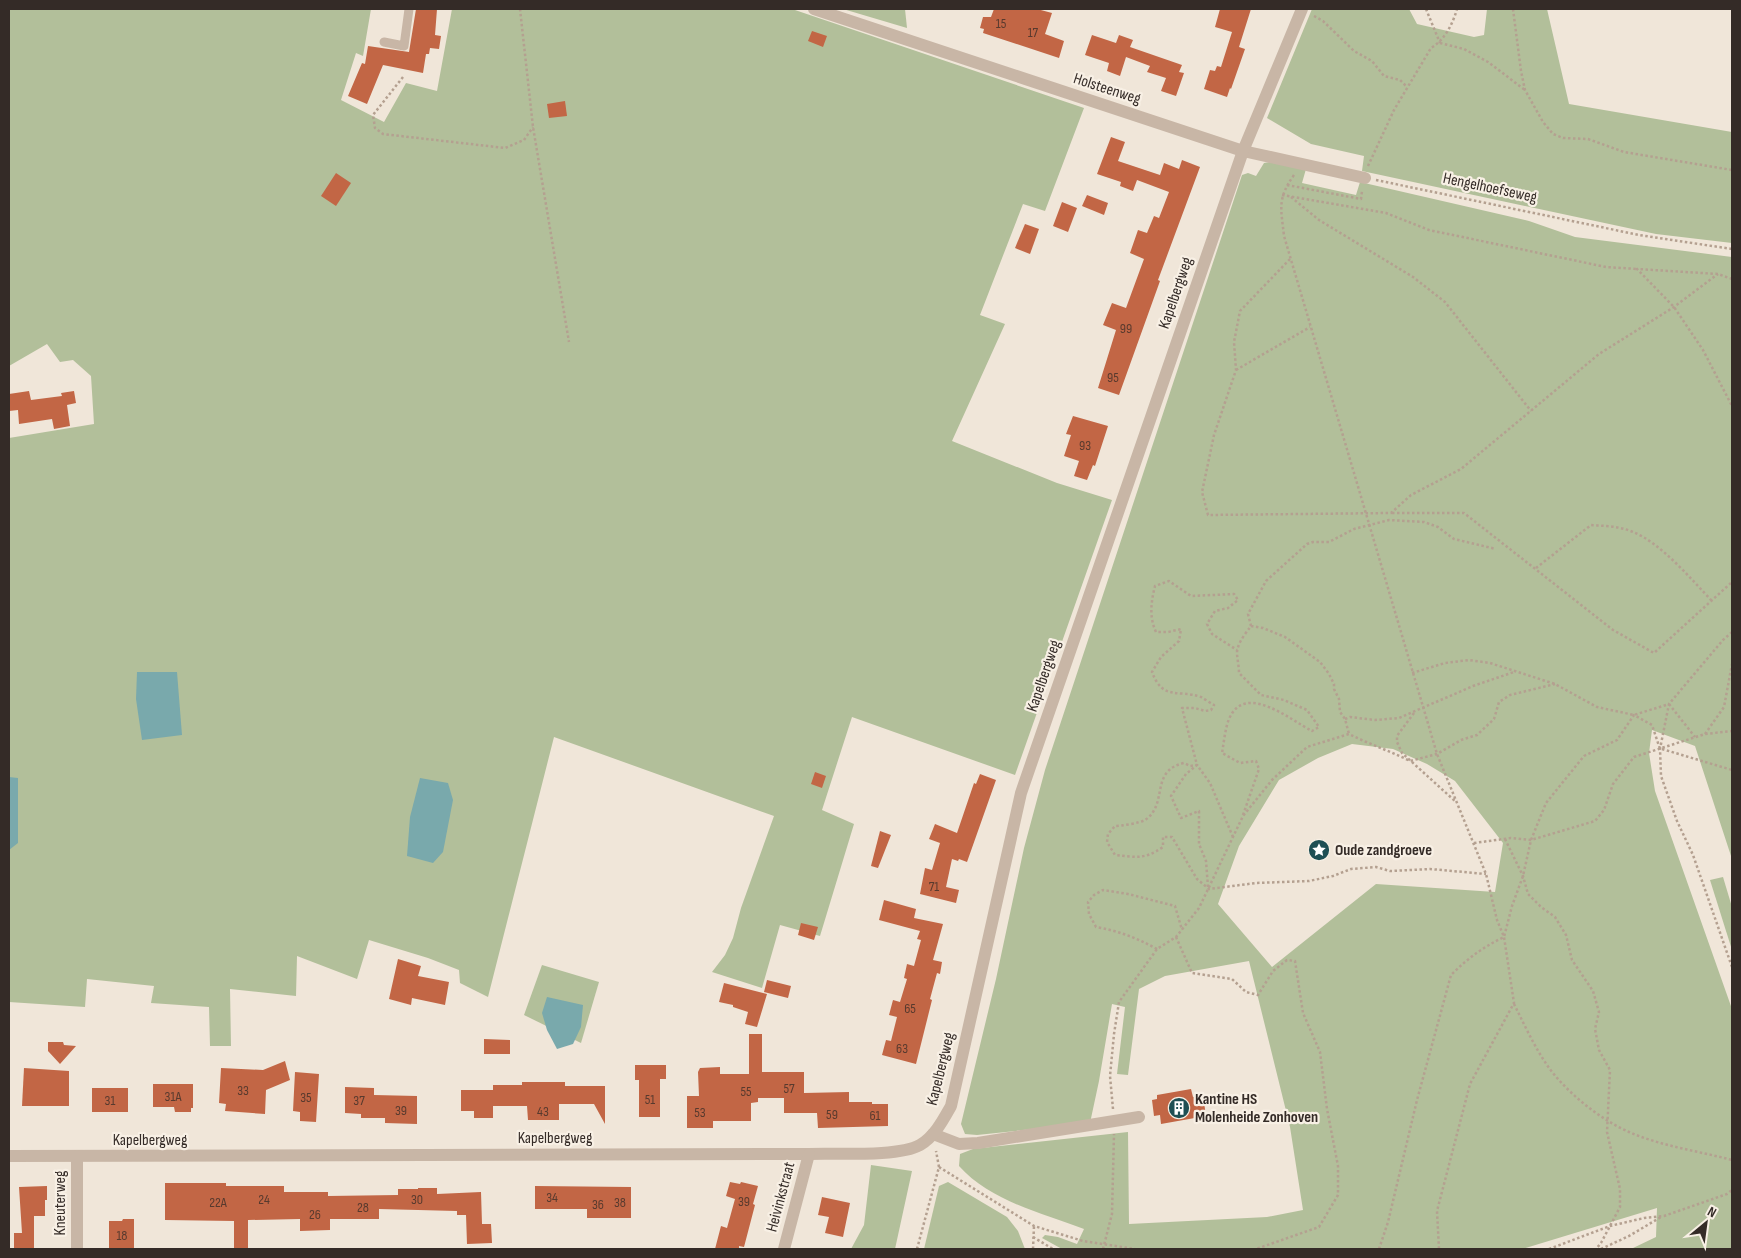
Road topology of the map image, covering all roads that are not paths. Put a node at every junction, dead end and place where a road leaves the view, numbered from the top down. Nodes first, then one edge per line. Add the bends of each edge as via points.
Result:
1 (409, 9) edge
2 (814, 9) edge
3 (1302, 9) edge
4 (384, 42) dead end
5 (1243, 151) junction
6 (1365, 178) road end
7 (1140, 1117) dead end
8 (933, 1134) junction
9 (809, 1154) junction
10 (9, 1156) edge
11 (77, 1156) junction
12 (77, 1249) edge
13 (784, 1249) edge

1 - 4 lane via 404,46
2 - 5 street, Holsteenweg
3 - 5 street
5 - 6 street
5 - 8 street, Kapelbergweg via 1021,793 951,1106
7 - 8 street via 978,1143 959,1144
8 - 9 street, Kapelbergweg via 920,1145 898,1152
9 - 11 street, Kapelbergweg
9 - 13 street, Heivinkstraat
10 - 11 street, Kapelbergweg
11 - 12 street, Kneuterweg

